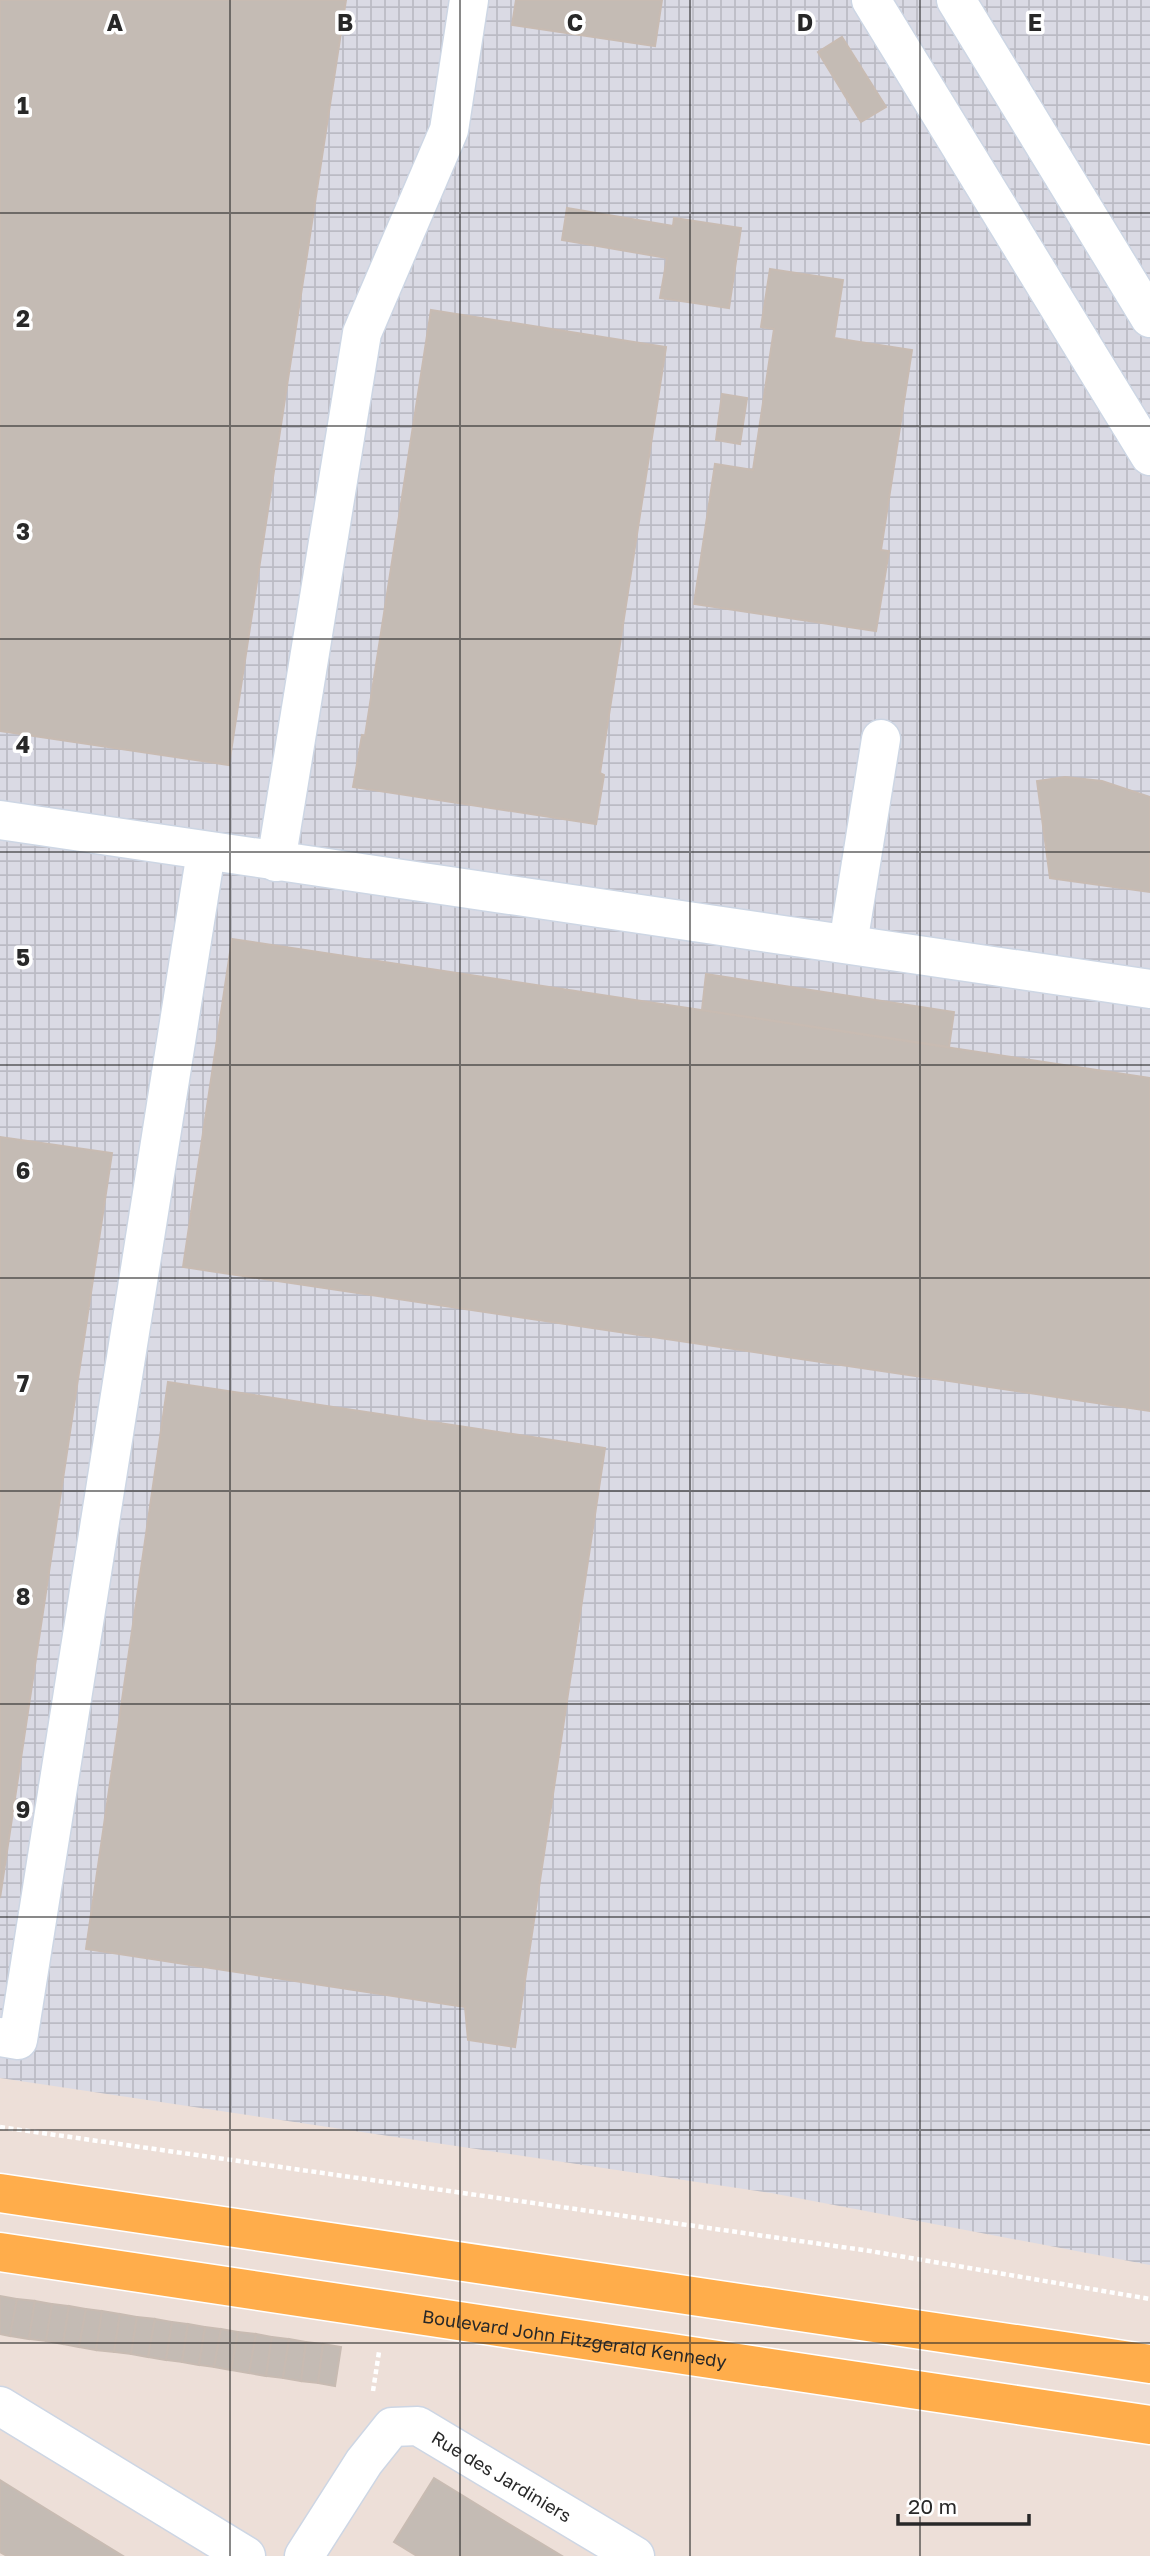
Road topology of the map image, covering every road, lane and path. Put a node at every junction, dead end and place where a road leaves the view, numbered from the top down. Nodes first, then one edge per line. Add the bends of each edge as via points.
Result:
1 (469, 0) edge
2 (871, 0) edge
3 (956, 0) edge
4 (1150, 318) edge
5 (1150, 456) edge
6 (881, 739) dead end
7 (0, 820) edge
8 (206, 852) junction
9 (276, 862) junction
10 (848, 944) junction
11 (1150, 989) edge
12 (0, 2037) edge
13 (0, 2127) edge
14 (0, 2193) edge
15 (0, 2252) edge
16 (1150, 2299) edge
17 (1150, 2364) edge
18 (0, 2406) edge
19 (1150, 2426) edge
20 (246, 2556) edge
21 (304, 2556) edge
22 (635, 2556) edge

1 - 9 street via 449,130 362,333
2 - 5 street
3 - 4 street
6 - 10 street
7 - 8 street
8 - 9 street
8 - 12 street via 18,2040
9 - 10 street
10 - 11 street
13 - 16 path via 870,2251
14 - 17 main road
15 - 19 main road, Boulevard John Fitzgerald Kennedy
18 - 20 street
21 - 22 street, Rue des Jardiniers via 364,2462 393,2427 418,2426

